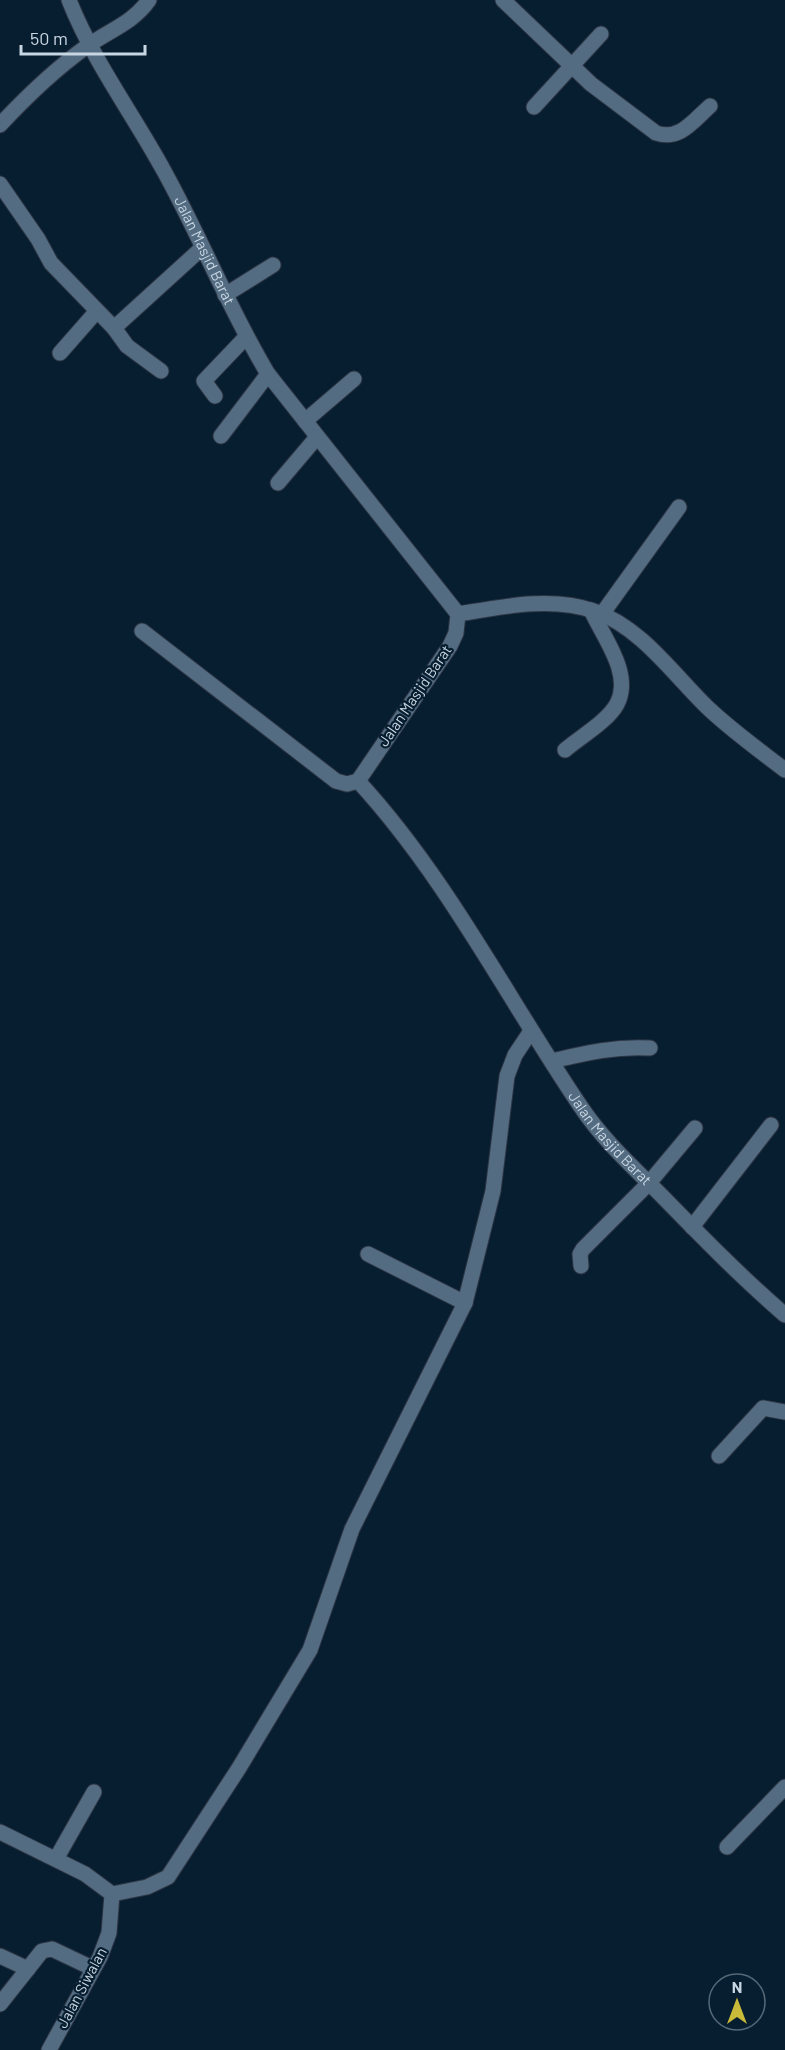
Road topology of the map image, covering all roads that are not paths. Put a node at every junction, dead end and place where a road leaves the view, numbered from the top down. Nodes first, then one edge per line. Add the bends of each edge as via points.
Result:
1 (69, 0) edge
2 (149, 0) edge
3 (503, 0) edge
4 (601, 34) dead end
5 (89, 45) junction
6 (572, 66) junction
7 (710, 106) dead end
8 (534, 107) dead end
9 (0, 125) edge
10 (0, 184) edge
11 (202, 249) junction
12 (273, 265) dead end
13 (225, 295) junction
14 (96, 312) junction
15 (114, 328) junction
16 (246, 338) junction
17 (60, 353) dead end
18 (161, 370) dead end
19 (268, 374) junction
20 (354, 379) dead end
21 (215, 396) dead end
22 (305, 421) junction
23 (221, 436) dead end
24 (316, 437) junction
25 (278, 483) dead end
26 (679, 507) dead end
27 (597, 612) junction
28 (458, 614) junction
29 (142, 631) dead end
30 (565, 750) dead end
31 (785, 770) edge
32 (358, 781) junction
33 (531, 1031) junction
34 (650, 1048) dead end
35 (552, 1061) junction
36 (771, 1125) dead end
37 (695, 1128) dead end
38 (649, 1183) junction
39 (692, 1227) junction
40 (368, 1254) dead end
41 (581, 1266) dead end
42 (465, 1303) junction
43 (785, 1315) edge
44 (785, 1412) edge
45 (719, 1456) dead end
46 (785, 1787) edge
47 (94, 1792) dead end
48 (0, 1832) edge
49 (727, 1847) dead end
50 (56, 1859) junction
51 (112, 1900) junction
52 (0, 1956) edge
53 (92, 1968) junction
54 (28, 1969) junction
55 (0, 2004) edge
56 (50, 2050) edge

1 - 5 street, Jalan Masjid Barat
2 - 5 street via 128,23
3 - 6 street
4 - 6 street
5 - 9 street via 38,85
5 - 11 street, Jalan Masjid Barat via 165,173
6 - 7 street via 617,105 667,137 678,135
6 - 8 street
10 - 14 street via 51,263
11 - 13 street, Jalan Masjid Barat
11 - 15 street
12 - 13 street
13 - 16 street, Jalan Masjid Barat
14 - 15 street
14 - 17 street
15 - 18 street via 127,346
16 - 19 street, Jalan Masjid Barat
16 - 21 street via 204,381
19 - 22 street, Jalan Masjid Barat
19 - 23 street
20 - 22 street
22 - 24 street, Jalan Masjid Barat
24 - 25 street
24 - 28 street, Jalan Masjid Barat
26 - 27 street
27 - 28 street via 558,605 524,605
27 - 30 street via 620,670 620,694 607,716
27 - 31 street via 655,653 707,707
28 - 32 street, Jalan Masjid Barat via 450,646
29 - 32 street via 336,781
32 - 33 street, Jalan Masjid Barat via 473,934
33 - 35 street, Jalan Masjid Barat
33 - 42 street via 514,1055 507,1076 493,1191
34 - 35 street via 598,1049
35 - 38 street, Jalan Masjid Barat via 582,1109
36 - 39 street
37 - 38 street
38 - 39 street, Jalan Masjid Barat
38 - 41 street via 583,1249
39 - 43 street, Jalan Masjid Barat
40 - 42 street
42 - 51 street via 352,1529 310,1650 295,1678 168,1878
44 - 45 street via 764,1408
46 - 49 street
47 - 50 street
48 - 50 street
50 - 51 street via 85,1874
51 - 53 street, Jalan Siwalan via 112,1925
52 - 54 street
53 - 54 street via 52,1949 42,1951
53 - 56 street, Jalan Siwalan
54 - 55 street

